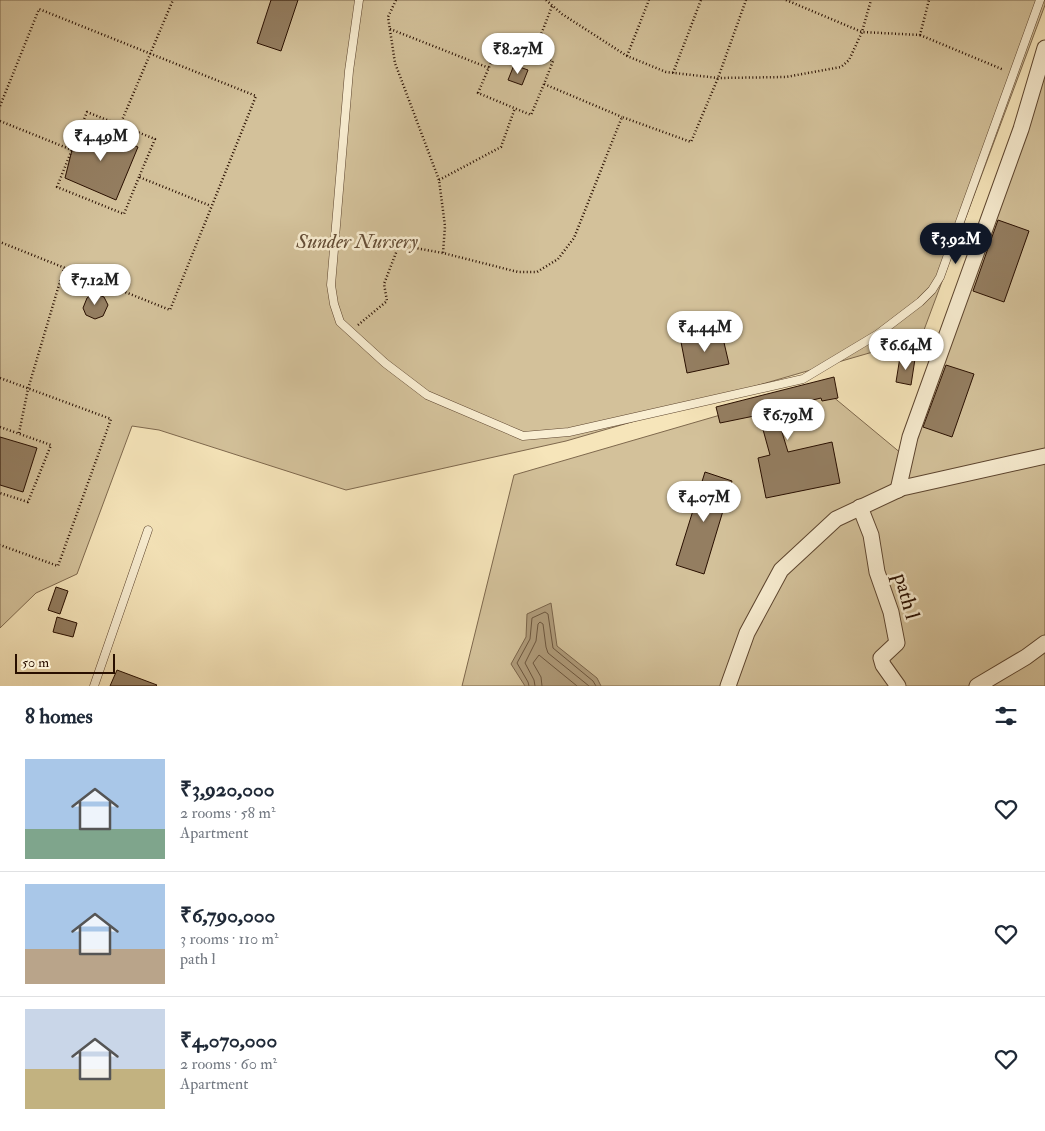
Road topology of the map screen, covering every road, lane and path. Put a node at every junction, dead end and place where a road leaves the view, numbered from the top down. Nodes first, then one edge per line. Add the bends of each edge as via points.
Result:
1 (173, 0) edge
2 (359, 0) edge
3 (396, 0) edge
4 (546, 0) edge
5 (649, 0) edge
6 (701, 0) edge
7 (746, 0) edge
8 (786, 0) edge
9 (871, 0) edge
10 (929, 0) edge
11 (1040, 0) edge
12 (552, 6) junction
13 (390, 29) junction
14 (862, 32) junction
15 (920, 36) junction
16 (1045, 48) edge
17 (150, 53) junction
18 (534, 53) junction
19 (627, 56) junction
20 (489, 68) junction
21 (673, 73) junction
22 (1013, 74) junction
23 (718, 78) junction
24 (544, 84) junction
25 (0, 106) edge
26 (515, 108) junction
27 (622, 117) junction
28 (0, 121) edge
29 (120, 125) junction
30 (72, 150) junction
31 (139, 177) junction
32 (439, 180) junction
33 (211, 206) junction
34 (0, 242) edge
35 (442, 253) junction
36 (64, 268) junction
37 (350, 332) junction
38 (0, 378) edge
39 (28, 388) junction
40 (0, 427) edge
41 (19, 433) junction
42 (1045, 456) edge
43 (898, 490) junction
44 (0, 492) edge
45 (860, 507) junction
46 (148, 530) dead end
47 (0, 545) edge
48 (1045, 643) edge
49 (94, 686) edge
50 (728, 686) edge
51 (898, 686) edge
52 (977, 686) edge

1 - 17 path
2 - 37 lane via 349,71 331,285 340,322
3 - 13 path via 388,17
4 - 12 path
5 - 19 path
6 - 21 path
7 - 23 path
8 - 14 path
9 - 14 path
10 - 15 path
11 - 22 lane
12 - 18 path
12 - 19 path
13 - 20 path
13 - 32 path via 395,64
14 - 15 path
14 - 23 path via 849,60 841,67 786,77
15 - 22 path
16 - 43 street via 1021,129 910,437
17 - 25 path via 39,9
17 - 29 path
17 - 33 path via 256,96
18 - 20 path via 501,39
18 - 24 path via 553,61
19 - 21 path
20 - 26 path via 478,93
21 - 23 path
22 - 37 lane via 940,277 932,290 878,334 803,379 568,432 523,436 427,395 385,364
23 - 27 path via 691,142
24 - 26 path via 531,114
24 - 27 path
26 - 32 path via 501,147
27 - 35 path via 574,238 558,259 537,272 518,272
28 - 30 path
29 - 30 path via 88,112
29 - 31 path via 155,139
30 - 31 path via 57,187 116,211 124,214
31 - 33 path
32 - 35 path via 445,226
33 - 36 path via 170,310
34 - 36 path
35 - 37 path via 399,244 384,284 387,301
36 - 39 path
38 - 39 path
39 - 41 path
39 - 47 path via 111,419 58,566
40 - 41 path
41 - 44 path via 50,445 28,502
42 - 43 street
43 - 45 street
45 - 50 street via 836,519 782,570 746,634
45 - 51 street, path l via 871,535 877,572 892,612 897,643 881,658
46 - 49 lane
48 - 52 street

